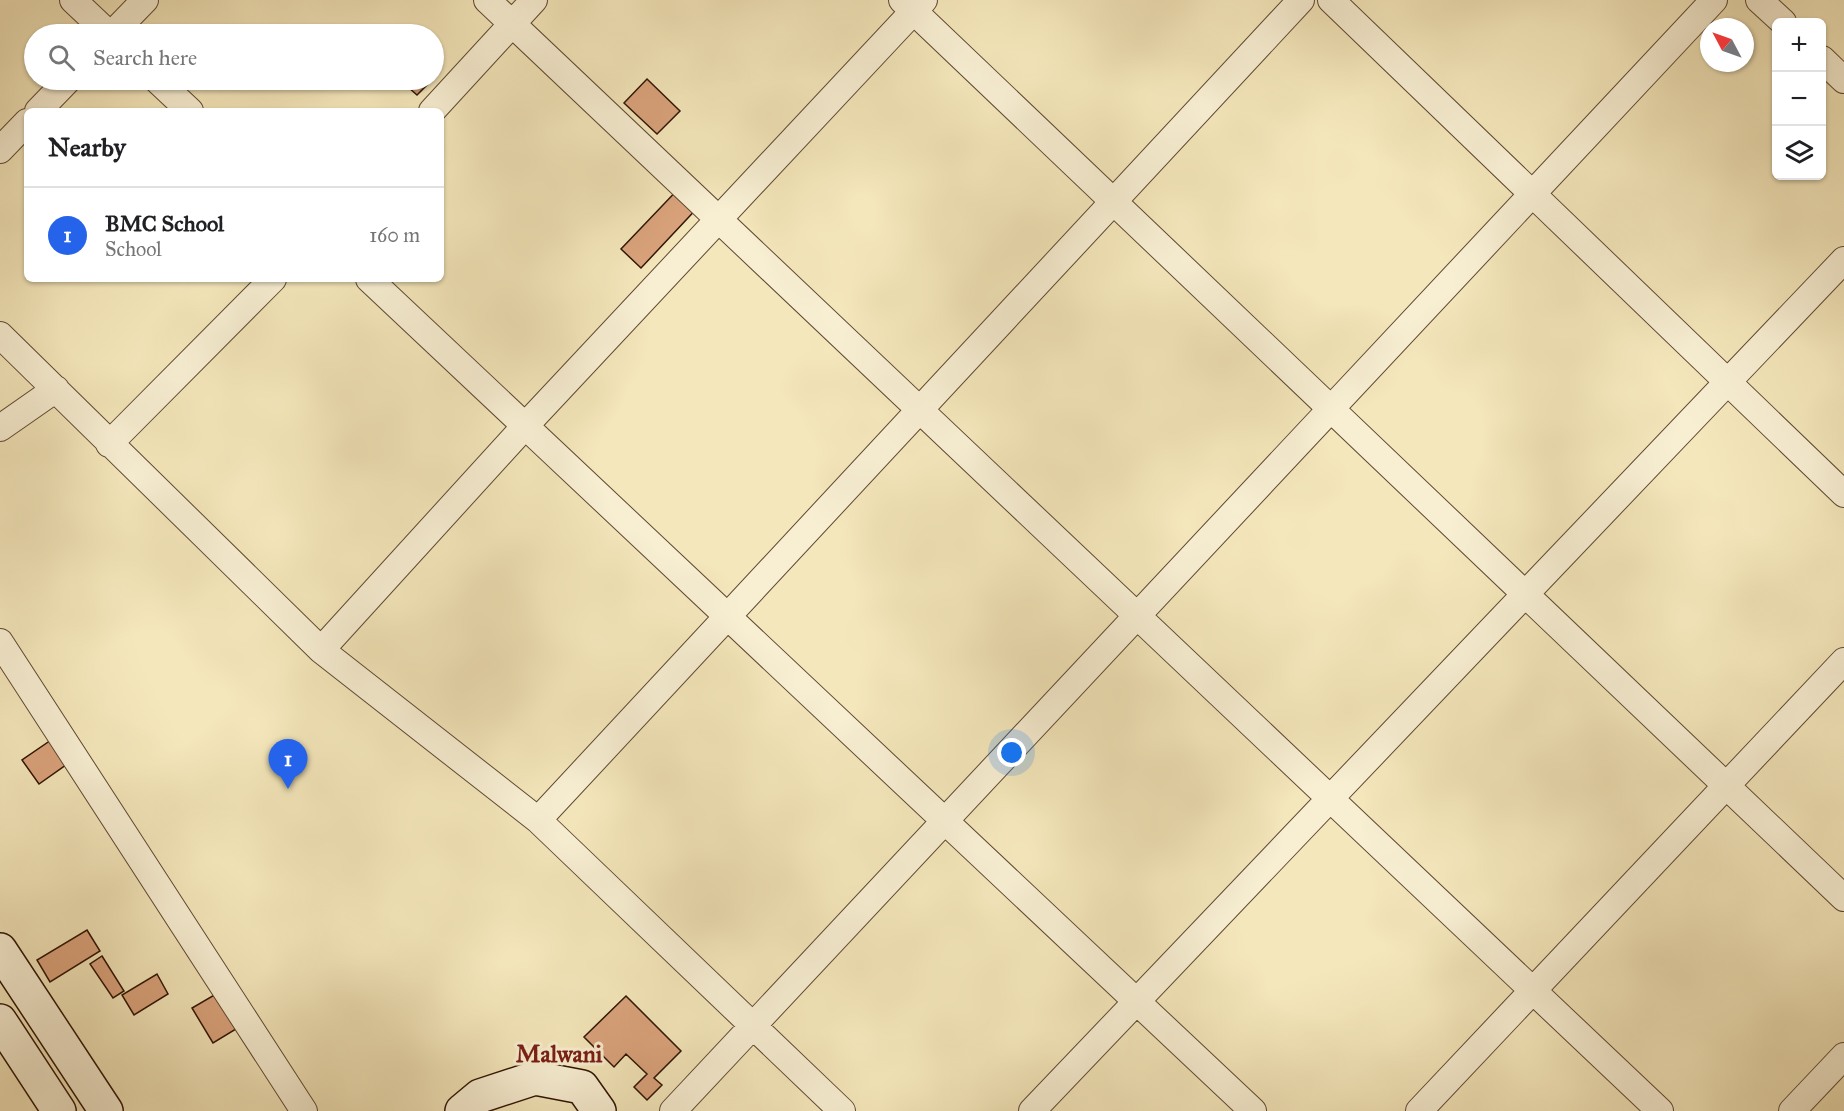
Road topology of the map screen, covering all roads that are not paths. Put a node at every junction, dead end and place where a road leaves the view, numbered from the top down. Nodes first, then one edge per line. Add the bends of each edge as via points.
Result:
1 (73, 0) edge
2 (144, 0) edge
3 (487, 0) edge
4 (534, 0) edge
5 (1301, 0) edge
6 (1331, 0) edge
7 (1714, 0) edge
8 (1759, 0) edge
9 (913, 4) edge
10 (1779, 18) edge
11 (100, 24) edge
12 (121, 24) edge
13 (512, 24) junction
14 (1826, 64) edge
15 (1844, 80) edge
16 (58, 90) edge
17 (168, 90) edge
18 (41, 108) edge
19 (187, 108) edge
20 (435, 108) edge
21 (24, 125) edge
22 (0, 150) edge
23 (1532, 194) junction
24 (1113, 202) junction
25 (718, 219) junction
26 (1844, 260) edge
27 (270, 282) edge
28 (372, 282) edge
29 (0, 335) edge
30 (1728, 382) junction
31 (56, 389) junction
32 (1331, 409) junction
33 (920, 410) junction
34 (525, 426) junction
35 (0, 428) edge
36 (109, 444) junction
37 (1844, 494) edge
38 (1525, 594) junction
39 (727, 616) junction
40 (1137, 616) junction
41 (0, 642) edge
42 (321, 650) junction
43 (1844, 661) edge
44 (1726, 786) junction
45 (1330, 799) junction
46 (538, 820) junction
47 (945, 821) junction
48 (1844, 898) edge
49 (0, 950) edge
50 (1533, 990) junction
51 (1137, 1002) junction
52 (0, 1022) edge
53 (753, 1025) junction
54 (1844, 1056) edge
55 (59, 1111) edge
56 (106, 1111) edge
57 (304, 1111) edge
58 (462, 1111) edge
59 (598, 1111) edge
60 (673, 1111) edge
61 (842, 1111) edge
62 (1032, 1111) edge
63 (1253, 1111) edge
64 (1419, 1111) edge
65 (1660, 1111) edge
66 (1792, 1111) edge

1 - 11 street
2 - 12 street
3 - 13 street
4 - 13 street
5 - 24 street
6 - 23 street
7 - 23 street
8 - 10 street
9 - 24 street
9 - 25 street
13 - 20 street
13 - 25 street
14 - 15 street
16 - 18 street
17 - 19 street
21 - 22 street
23 - 30 street
23 - 32 street
24 - 32 street
24 - 33 street
25 - 33 street
25 - 34 street
26 - 30 street
27 - 36 street
28 - 34 street
29 - 31 street
30 - 37 street
30 - 38 street
31 - 35 street
31 - 36 street
32 - 38 street
32 - 40 street
33 - 39 street
33 - 40 street
34 - 39 street
34 - 42 street
36 - 42 street
38 - 44 street
38 - 45 street
39 - 46 street
39 - 47 street
40 - 45 street
40 - 47 street
41 - 57 street
42 - 46 street
43 - 44 street
44 - 48 street
44 - 50 street
45 - 50 street
45 - 51 street
46 - 53 street
47 - 51 street
47 - 53 street
49 - 56 street
50 - 64 street
50 - 65 street
51 - 62 street
51 - 63 street
52 - 55 street
53 - 60 street
53 - 61 street
54 - 66 street
58 - 59 street via 480,1096 535,1078 582,1087

